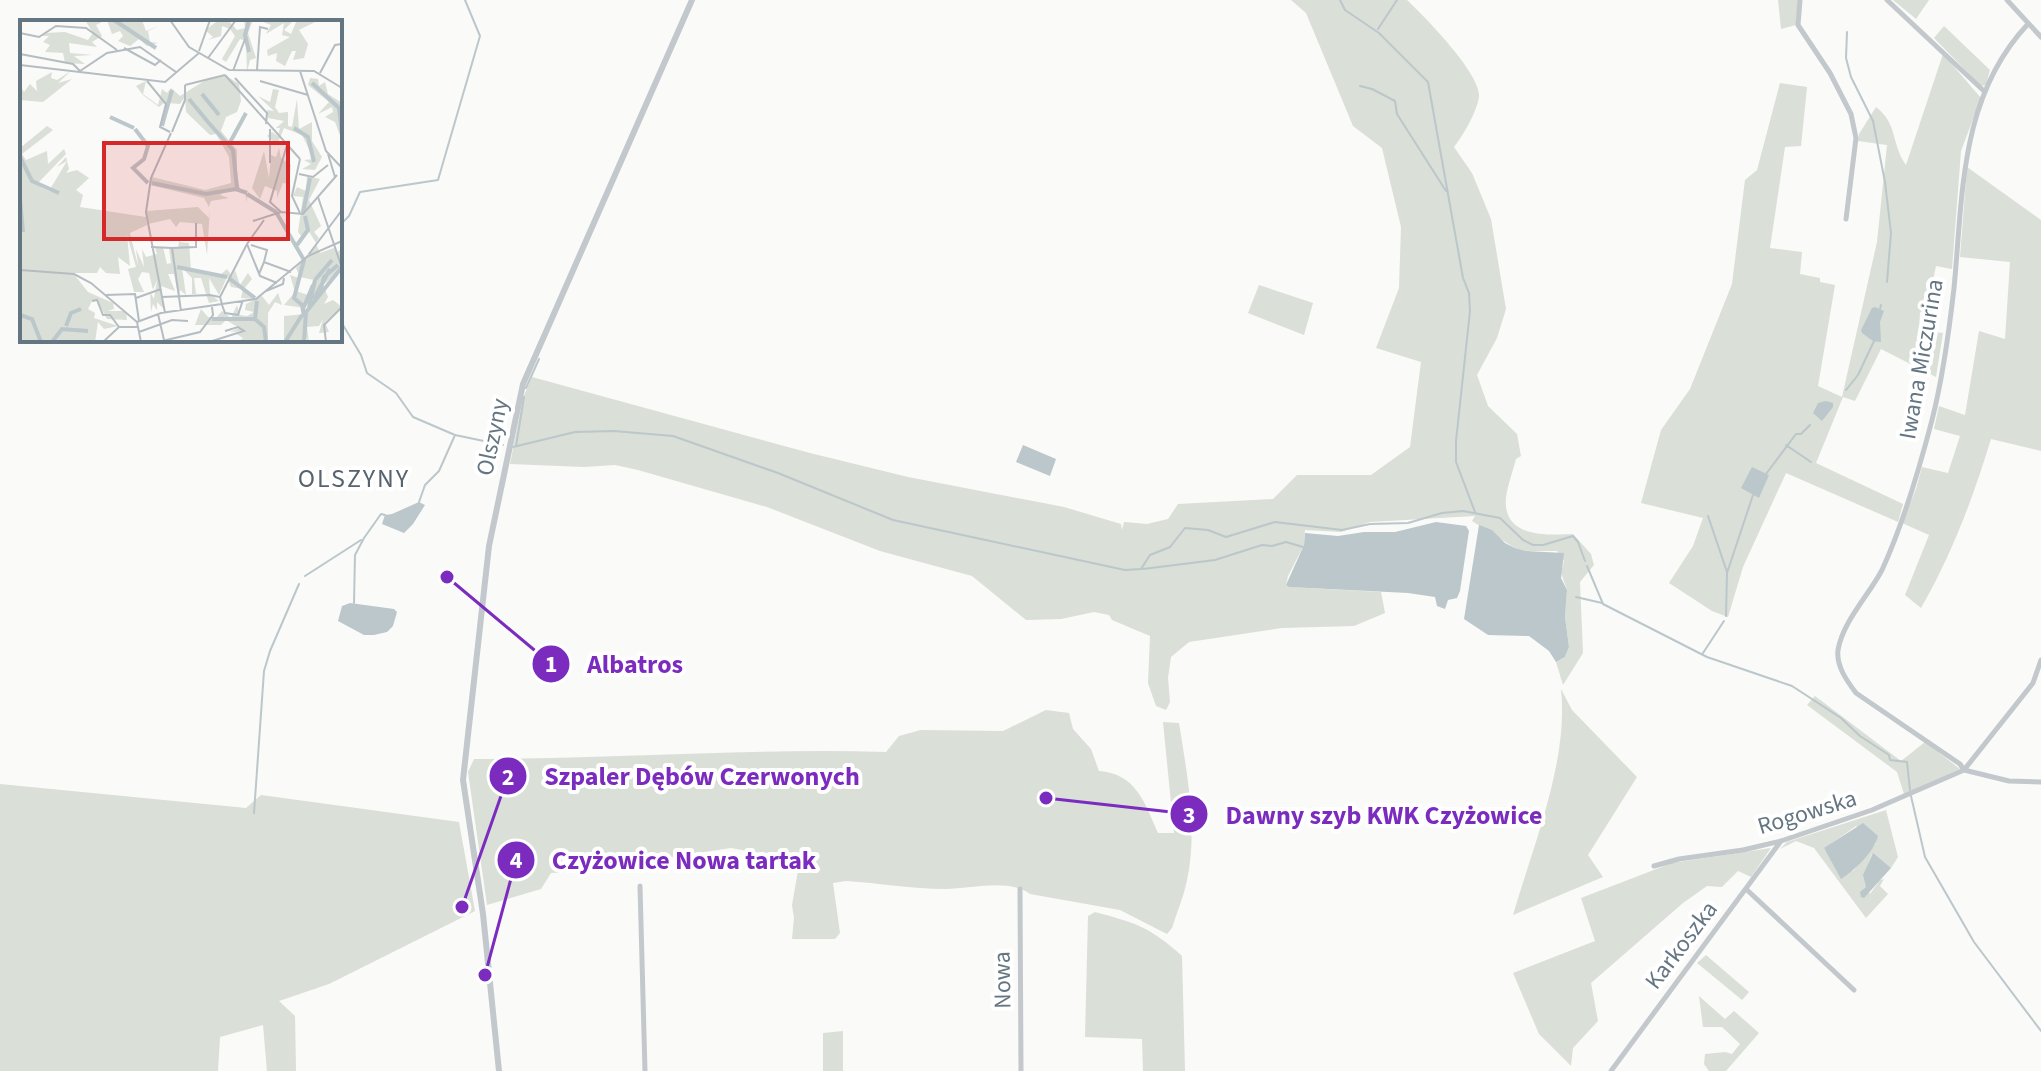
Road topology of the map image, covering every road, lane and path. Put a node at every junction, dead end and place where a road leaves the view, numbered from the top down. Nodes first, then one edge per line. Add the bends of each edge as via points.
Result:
1 (692, 0) edge
2 (1800, 0) edge
3 (1887, 0) edge
4 (2007, 0) edge
5 (2028, 24) junction
6 (2041, 37) edge
7 (1985, 92) junction
8 (1846, 219) dead end
9 (2041, 660) edge
10 (1964, 770) junction
11 (2041, 782) edge
12 (1781, 841) junction
13 (1654, 866) dead end
14 (640, 886) dead end
15 (1020, 889) dead end
16 (1746, 889) junction
17 (1854, 990) dead end
18 (499, 1071) edge
19 (645, 1071) edge
20 (1021, 1071) edge
21 (1611, 1071) edge

1 - 18 street, Olszyny via 523,384 489,546 463,769
2 - 8 street via 1798,25 1851,114 1856,138
3 - 7 street
4 - 5 street
5 - 6 street
5 - 7 street, Iwana Miczurina
7 - 10 street, Iwana Miczurina via 1966,153 1950,318 1932,419 1886,558 1838,651 1844,677 1856,693
9 - 10 street, Rogowska via 2033,683
10 - 11 street
10 - 12 street, Rogowska
12 - 13 street, Rogowska
12 - 16 street, Karkoszka
14 - 19 street
15 - 20 street, Nowa
16 - 17 street
16 - 21 street, Karkoszka

